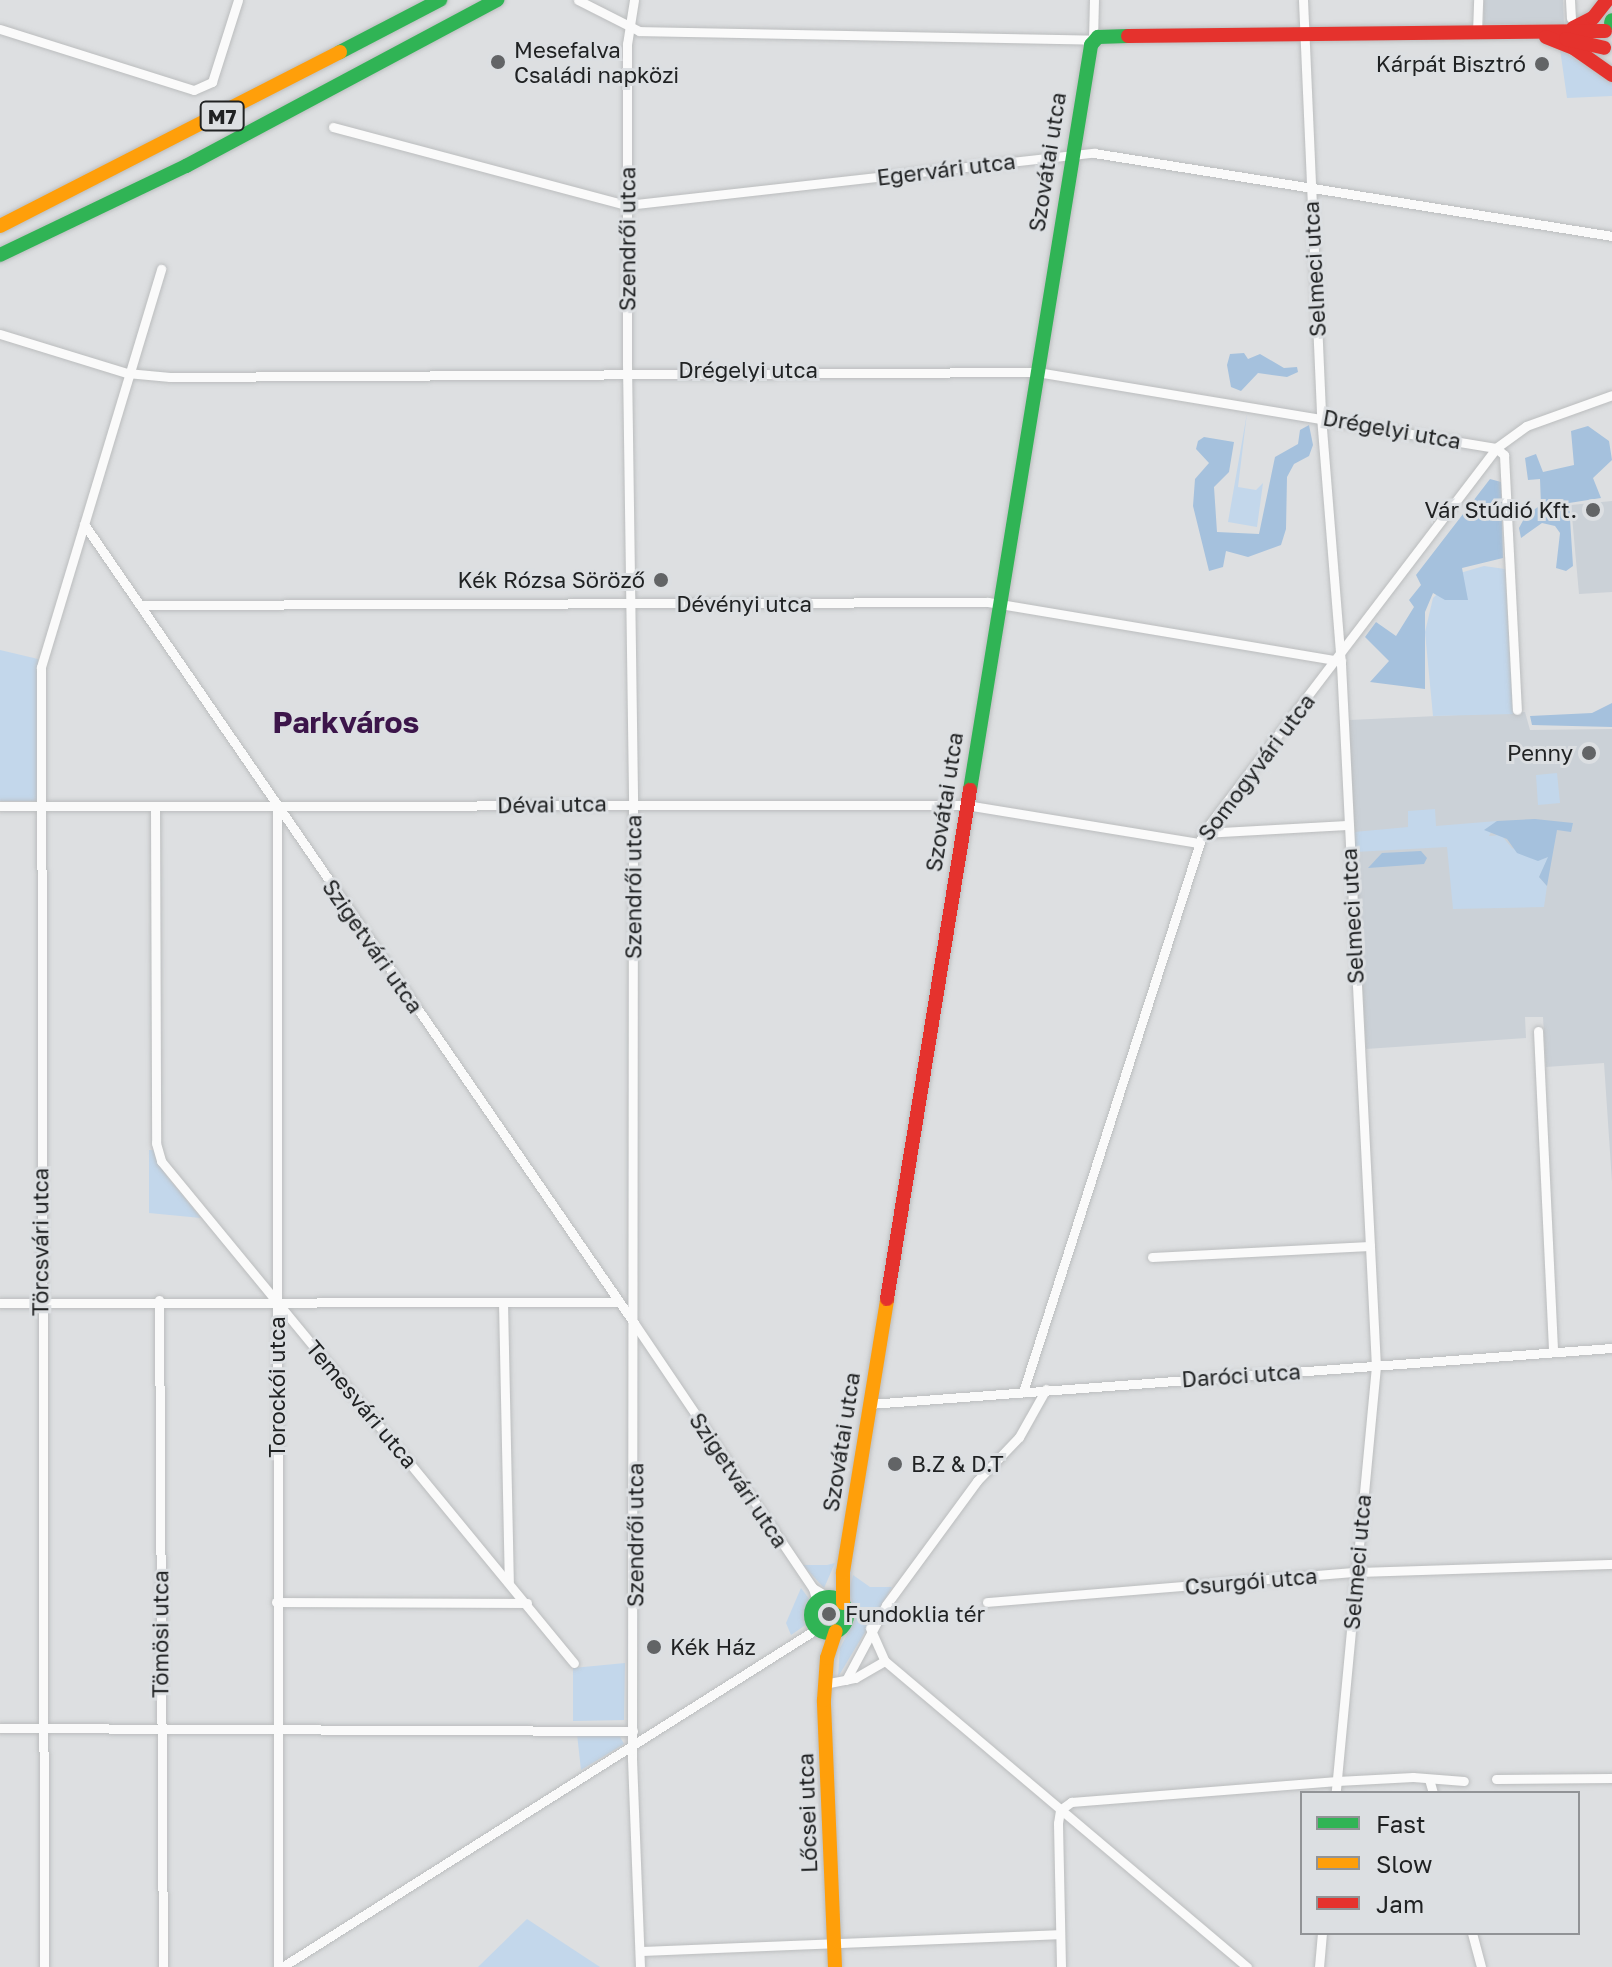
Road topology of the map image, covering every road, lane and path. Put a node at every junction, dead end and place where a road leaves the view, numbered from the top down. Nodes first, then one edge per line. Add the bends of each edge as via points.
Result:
1 (238, 0) edge
2 (440, 0) edge
3 (497, 0) edge
4 (578, 0) edge
5 (634, 0) edge
6 (1094, 0) edge
7 (1303, 0) edge
8 (1478, 0) edge
9 (1570, 0) edge
10 (1607, 0) edge
11 (1571, 18) dead end
12 (1610, 24) edge
13 (629, 28) junction
14 (0, 29) edge
15 (1477, 33) junction
16 (1542, 35) junction
17 (1303, 37) junction
18 (1093, 40) junction
19 (1608, 53) edge
20 (1612, 75) edge
21 (333, 127) dead end
22 (1069, 154) junction
23 (1311, 191) junction
24 (627, 205) junction
25 (0, 226) edge
26 (1612, 236) edge
27 (0, 255) edge
28 (161, 269) dead end
29 (0, 334) edge
30 (627, 371) junction
31 (1037, 372) junction
32 (127, 373) junction
33 (1612, 395) edge
34 (1321, 416) junction
35 (1496, 448) junction
36 (84, 524) junction
37 (630, 600) junction
38 (998, 604) junction
39 (141, 605) junction
40 (1338, 658) junction
41 (1517, 710) dead end
42 (633, 803) junction
43 (40, 805) junction
44 (966, 805) junction
45 (0, 806) edge
46 (155, 806) junction
47 (277, 807) junction
48 (1347, 825) junction
49 (1203, 833) junction
50 (1197, 843) junction
51 (1538, 1031) dead end
52 (1370, 1246) junction
53 (1152, 1257) dead end
54 (159, 1300) junction
55 (40, 1302) junction
56 (277, 1302) junction
57 (503, 1302) junction
58 (619, 1302) junction
59 (0, 1303) edge
60 (634, 1323) junction
61 (1612, 1348) edge
62 (1553, 1352) junction
63 (1376, 1366) junction
64 (1046, 1389) junction
65 (1023, 1392) junction
66 (870, 1404) junction
67 (1612, 1564) edge
68 (1355, 1572) junction
69 (509, 1582) junction
70 (825, 1598) junction
71 (276, 1602) junction
72 (987, 1602) dead end
73 (527, 1603) junction
74 (870, 1628) junction
75 (819, 1630) junction
76 (885, 1661) junction
77 (574, 1663) dead end
78 (846, 1680) junction
79 (824, 1684) junction
80 (278, 1726) junction
81 (0, 1728) edge
82 (43, 1728) junction
83 (160, 1729) junction
84 (633, 1731) junction
85 (635, 1745) junction
86 (1612, 1778) edge
87 (1429, 1779) junction
88 (1496, 1779) dead end
89 (1337, 1781) junction
90 (1464, 1781) dead end
91 (1336, 1791) edge
92 (1432, 1791) edge
93 (1060, 1810) junction
94 (1059, 1934) junction
95 (1322, 1935) edge
96 (1473, 1935) edge
97 (834, 1942) junction
98 (640, 1951) junction
99 (44, 1967) edge
100 (163, 1967) edge
101 (280, 1967) edge
102 (640, 1967) edge
103 (835, 1967) edge
104 (1061, 1967) edge
105 (1247, 1967) edge
106 (1319, 1967) edge
107 (1481, 1967) edge

1 - 14 street via 212,82 194,90
2 - 25 main road, M7
3 - 27 main road, M7 via 186,166
4 - 13 street
5 - 13 street, Szendrői utca
6 - 18 street
7 - 17 street, Selmeci utca
8 - 15 street
9 - 11 street
10 - 16 main road via 1584,25
12 - 16 main road
12 - 19 main road
13 - 18 street
13 - 24 street, Szendrői utca
15 - 16 main road
15 - 17 main road
16 - 19 main road
16 - 20 main road via 1575,49
17 - 18 main road
17 - 23 street, Selmeci utca
18 - 22 main road, Szovátai utca
21 - 24 street, Egervári utca
22 - 23 street, Egervári utca via 1094,153
22 - 24 street, Egervári utca
22 - 31 main road, Szovátai utca
23 - 26 street, Egervári utca
23 - 34 street, Selmeci utca
24 - 30 street, Szendrői utca
28 - 32 street
29 - 32 street, Drégelyi utca
30 - 31 street, Drégelyi utca
30 - 32 street, Drégelyi utca via 170,377
30 - 37 street, Szendrői utca
31 - 34 street, Drégelyi utca
31 - 38 main road, Szovátai utca
32 - 36 street
33 - 35 street, Somogyvári utca via 1526,426
34 - 35 street, Drégelyi utca
34 - 40 street, Selmeci utca
35 - 40 street, Somogyvári utca
35 - 41 street via 1504,455
36 - 39 street, Szigetvári utca
36 - 43 street, Törcsvári utca via 41,667
37 - 38 street, Dévényi utca
37 - 39 street, Dévényi utca
37 - 42 street, Szendrői utca
38 - 40 street, Dévényi utca
38 - 44 main road, Szovátai utca
39 - 47 street, Szigetvári utca
40 - 48 street, Selmeci utca
40 - 49 street, Somogyvári utca
42 - 44 street, Dévai utca
42 - 47 street, Dévai utca
42 - 60 street, Szendrői utca
43 - 45 street, Dévai utca
43 - 46 street, Dévai utca
43 - 55 street, Törcsvári utca
44 - 50 street, Dévai utca
44 - 66 main road, Szovátai utca
46 - 47 street, Dévai utca
46 - 56 street, Temesvári utca via 156,1143 167,1169
47 - 56 street, Torockói utca
47 - 58 street, Szigetvári utca
48 - 49 street
48 - 52 street, Selmeci utca
49 - 50 street, Somogyvári utca
50 - 65 street, Somogyvári utca
51 - 62 street
52 - 53 street
52 - 63 street, Selmeci utca
54 - 55 street
54 - 56 street
54 - 83 street, Tömösi utca
55 - 59 street
55 - 82 street, Törcsvári utca
56 - 57 street
56 - 69 street, Temesvári utca
56 - 71 street, Torockói utca
57 - 58 street
57 - 69 street
58 - 60 street, Szigetvári utca
60 - 70 street, Szigetvári utca
60 - 84 street, Szendrői utca
61 - 62 street, Daróci utca
62 - 63 street, Daróci utca
63 - 64 street, Daróci utca
63 - 68 street, Selmeci utca
64 - 65 street, Daróci utca
64 - 74 street via 1019,1437 977,1481
65 - 66 street, Daróci utca
66 - 70 main road, Szovátai utca via 843,1572
67 - 68 street, Csurgói utca
68 - 72 street, Csurgói utca
68 - 89 street, Selmeci utca
69 - 73 street, Temesvári utca
70 - 75 main road
70 - 75 main road via 846,1621
71 - 73 street
71 - 80 street, Torockói utca
73 - 77 street, Temesvári utca
74 - 76 street
74 - 78 street
75 - 79 main road, Lőcsei utca via 827,1658
75 - 85 street
76 - 78 street
76 - 93 street
78 - 79 street
79 - 97 main road, Lőcsei utca
80 - 83 street
80 - 84 street
80 - 101 street, Torockói utca
81 - 82 street
82 - 83 street
82 - 99 street, Törcsvári utca
83 - 100 street, Tömösi utca
84 - 85 street, Szendrői utca
85 - 98 street, Szendrői utca
85 - 101 street
86 - 88 street
87 - 89 street
87 - 90 street
87 - 92 street
89 - 91 street, Selmeci utca
89 - 93 street via 1071,1802
93 - 94 street
93 - 105 street
94 - 97 street
94 - 104 street
95 - 106 street
96 - 107 street
97 - 98 street
97 - 103 main road, Lőcsei utca
98 - 102 street, Szendrői utca

